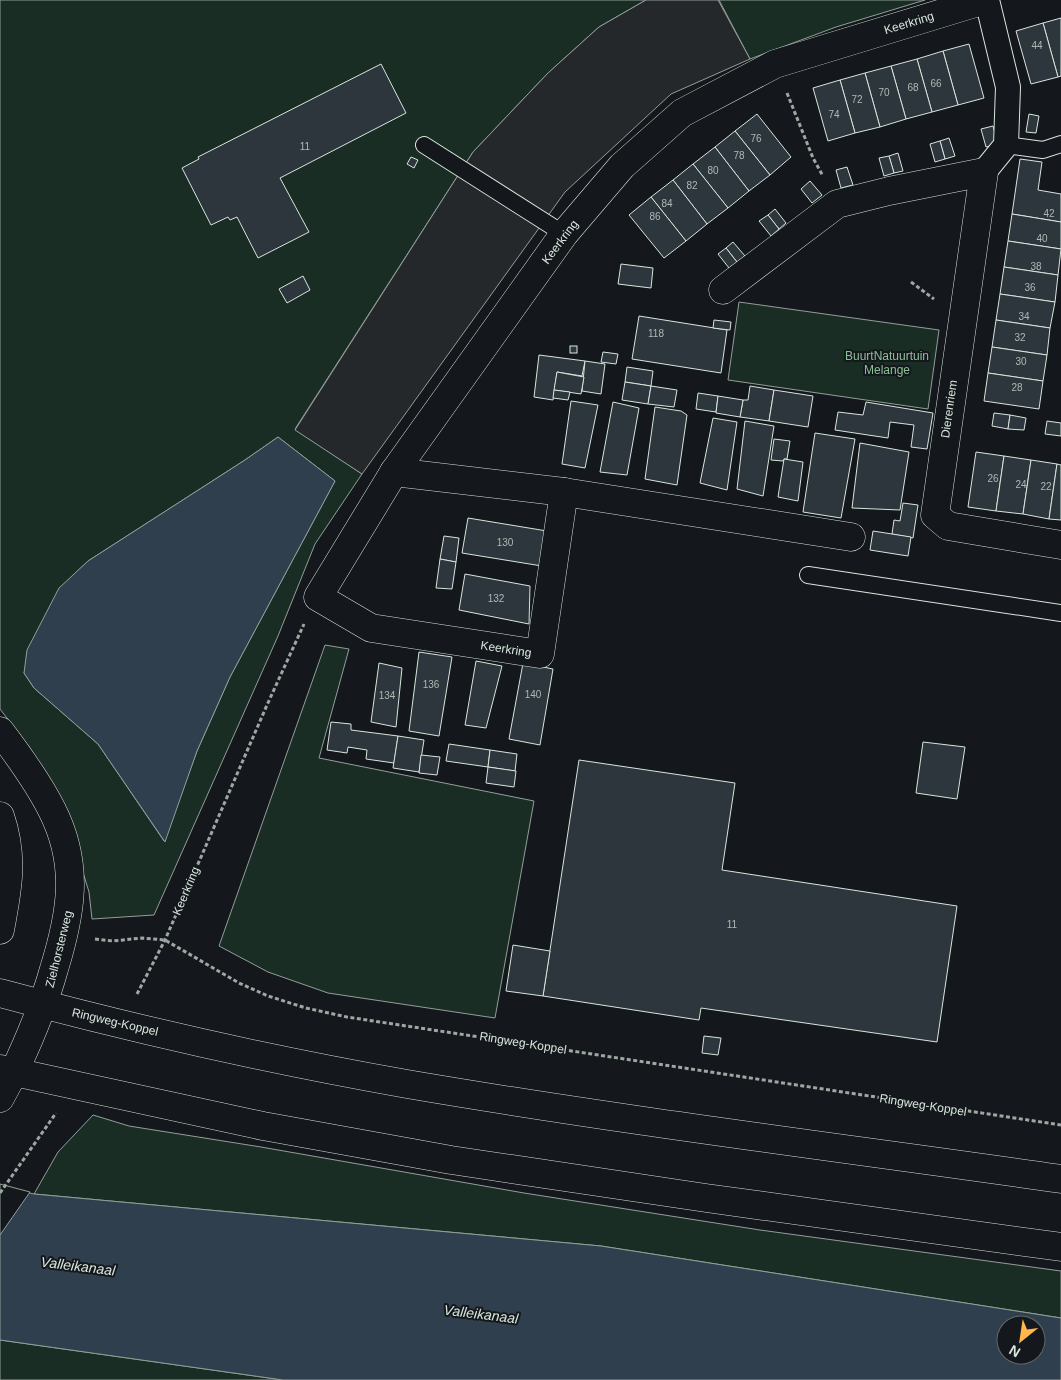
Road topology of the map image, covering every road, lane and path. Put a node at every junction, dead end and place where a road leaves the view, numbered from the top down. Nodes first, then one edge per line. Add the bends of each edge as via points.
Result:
1 (986, 0) edge
2 (775, 64) junction
3 (1061, 144) edge
4 (424, 145) dead end
5 (1006, 145) junction
6 (984, 172) junction
7 (837, 204) junction
8 (564, 234) junction
9 (723, 290) dead end
10 (394, 472) junction
11 (564, 492) junction
12 (851, 537) dead end
13 (1061, 545) edge
14 (808, 576) dead end
15 (318, 597) junction
16 (1061, 613) edge
17 (0, 731) edge
18 (0, 816) edge
19 (0, 930) edge
20 (65, 934) junction
21 (165, 940) junction
22 (0, 993) edge
23 (44, 1005) junction
24 (7, 1070) edge
25 (0, 1098) edge
26 (1061, 1126) edge
27 (1061, 1179) edge
28 (5, 1186) dead end
29 (0, 1193) edge
30 (1061, 1247) edge

1 - 2 main road, Keerkring
1 - 5 street via 1008,87
2 - 7 path via 813,158
2 - 8 main road, Keerkring via 682,113 622,166
3 - 5 lane via 1043,150
4 - 8 lane
5 - 6 street
6 - 7 main road
6 - 13 main road, Dierenriem via 935,515 948,526
7 - 9 main road
8 - 10 main road, Keerkring
10 - 11 main road
10 - 15 main road, Keerkring
11 - 12 main road
11 - 15 main road, Keerkring via 540,654 372,628
14 - 16 lane
15 - 21 path, Keerkring
17 - 20 main road, Zielhorsterweg via 37,784 63,837 71,890
18 - 19 main road via 10,863
20 - 21 path, Ringweg-Koppel via 113,941
20 - 23 main road, Zielhorsterweg
21 - 26 path, Ringweg-Koppel via 239,983 306,1008 347,1017
22 - 23 main road, Ringweg-Koppel
23 - 24 main road, Zielhorsterweg
23 - 27 main road, Ringweg-Koppel via 283,1060 405,1084
24 - 25 main road, Zielhorsterweg
24 - 30 main road via 263,1126 451,1160
28 - 29 path

